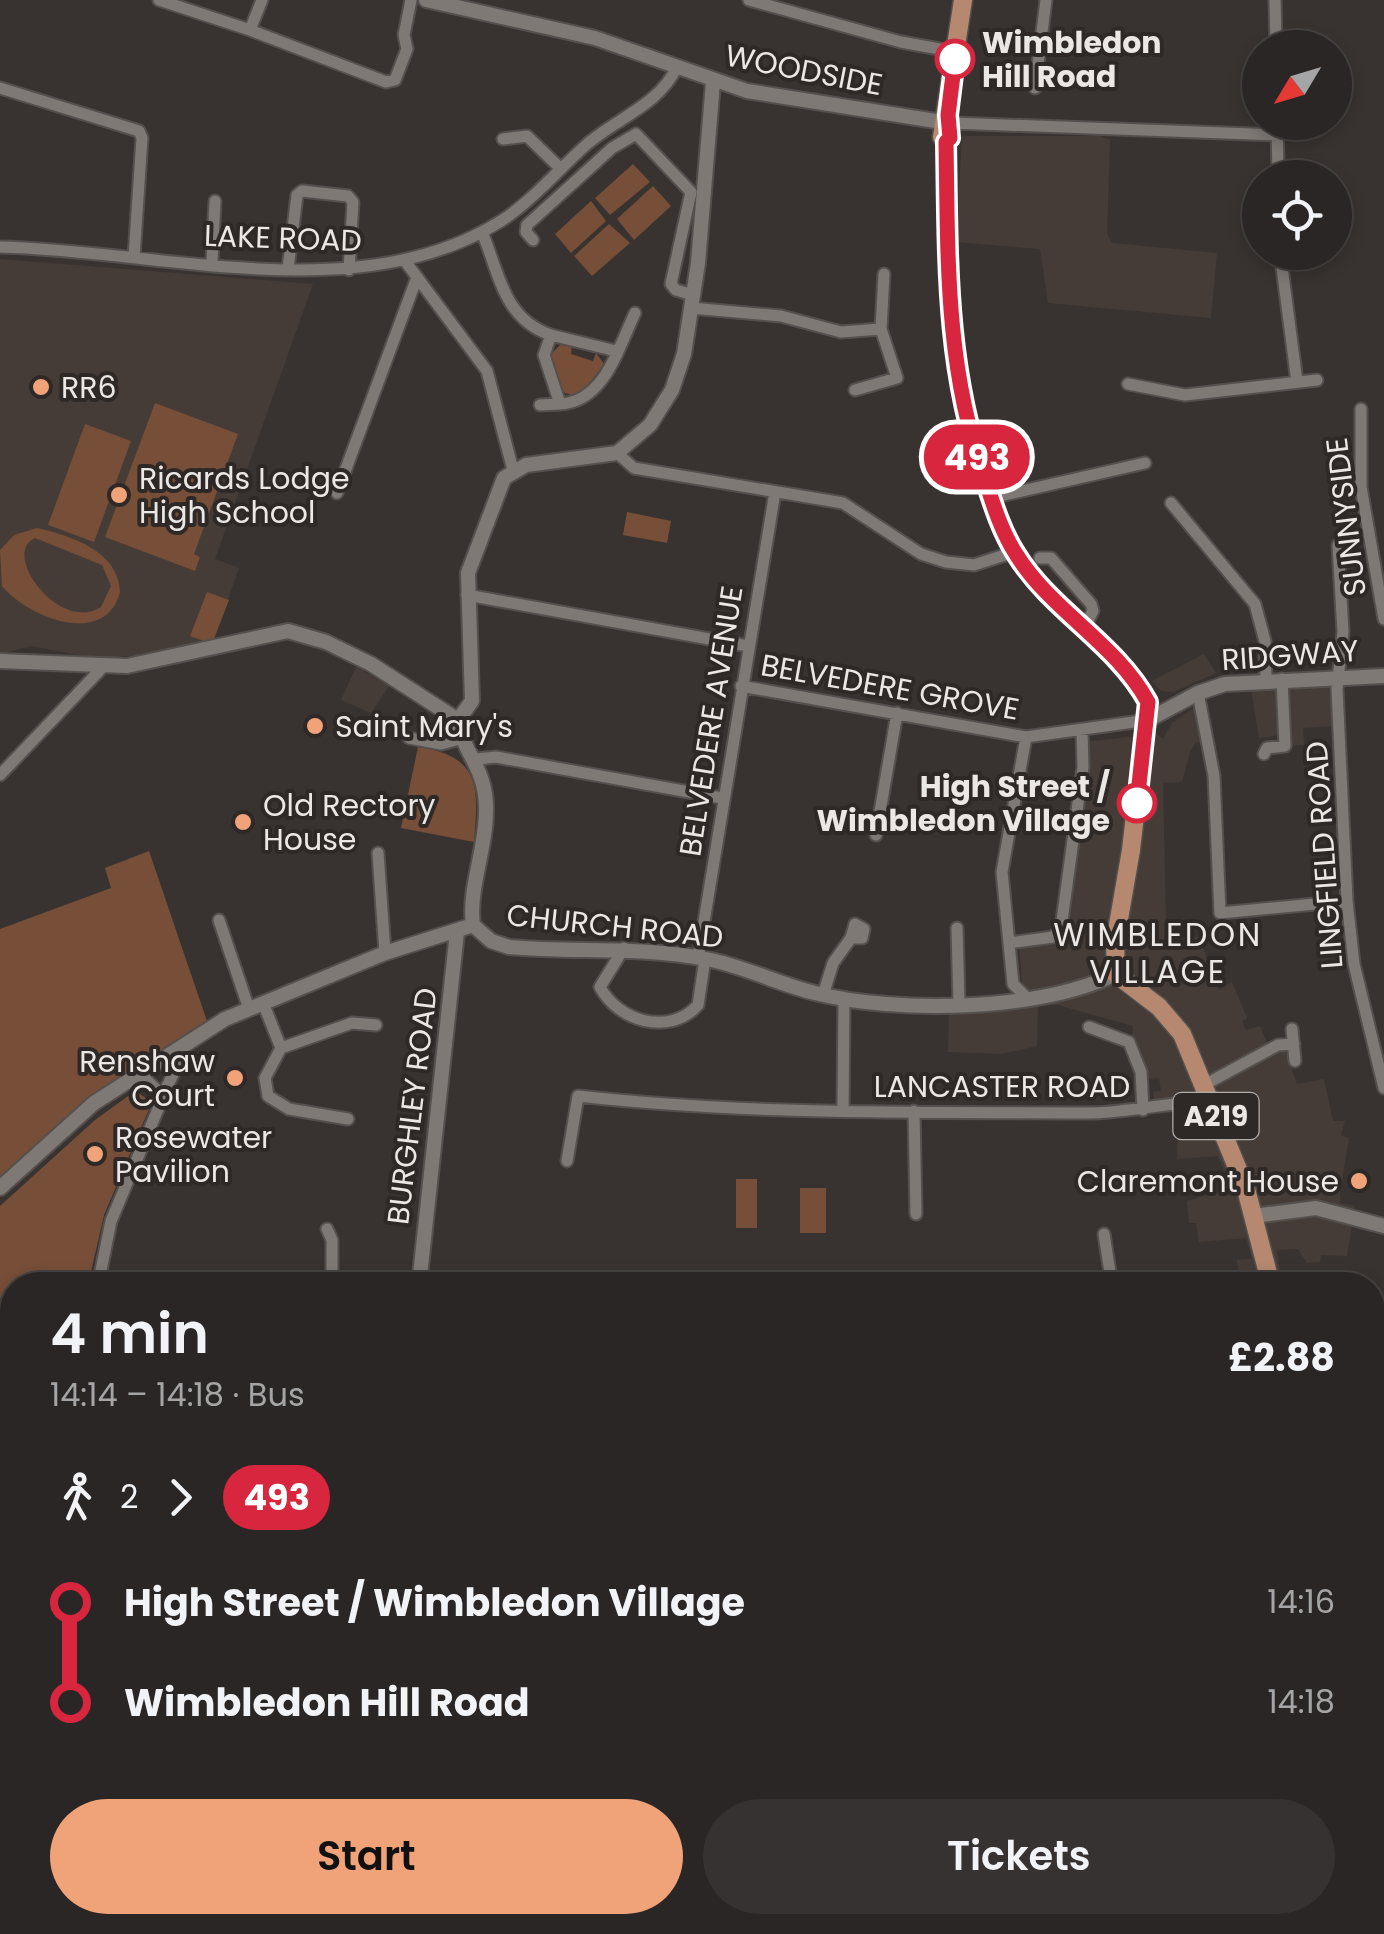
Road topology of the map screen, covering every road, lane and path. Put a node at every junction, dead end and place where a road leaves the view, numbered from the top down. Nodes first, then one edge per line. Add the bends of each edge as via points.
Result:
1 (159, 0) edge
2 (262, 0) edge
3 (411, 0) edge
4 (426, 0) edge
5 (749, 0) edge
6 (963, 0) edge
7 (1046, 0) edge
8 (1275, 0) edge
9 (250, 30) junction
10 (1276, 30) edge
11 (956, 52) junction
12 (677, 67) junction
13 (713, 82) junction
14 (0, 88) edge
15 (1035, 88) dead end
16 (947, 120) junction
17 (1242, 128) edge
18 (503, 139) dead end
19 (560, 168) junction
20 (215, 201) dead end
21 (482, 232) junction
22 (533, 240) dead end
23 (0, 247) edge
24 (134, 256) junction
25 (405, 260) junction
26 (212, 262) junction
27 (288, 269) junction
28 (349, 270) junction
29 (1282, 270) edge
30 (416, 280) junction
31 (880, 282) dead end
32 (692, 301) junction
33 (635, 313) dead end
34 (881, 329) junction
35 (551, 334) junction
36 (616, 351) junction
37 (1318, 380) dead end
38 (1298, 382) junction
39 (1128, 384) dead end
40 (853, 390) dead end
41 (540, 404) dead end
42 (560, 404) junction
43 (1361, 409) dead end
44 (616, 453) junction
45 (1145, 463) dead end
46 (513, 470) junction
47 (775, 492) junction
48 (336, 493) dead end
49 (991, 498) junction
50 (1170, 502) dead end
51 (1338, 544) dead end
52 (1014, 552) junction
53 (1040, 558) dead end
54 (467, 595) junction
55 (1384, 618) edge
56 (1085, 626) junction
57 (748, 646) junction
58 (0, 661) edge
59 (102, 668) junction
60 (1341, 676) junction
61 (1384, 676) edge
62 (1274, 679) junction
63 (741, 686) junction
64 (1198, 693) junction
65 (897, 713) junction
66 (458, 720) junction
67 (1148, 720) junction
68 (1082, 731) junction
69 (1026, 737) junction
70 (409, 738) dead end
71 (463, 738) junction
72 (1264, 754) dead end
73 (477, 760) junction
74 (0, 775) edge
75 (722, 798) junction
76 (876, 835) dead end
77 (378, 852) dead end
78 (1348, 901) junction
79 (219, 920) dead end
80 (474, 925) junction
81 (957, 928) dead end
82 (457, 932) junction
83 (851, 938) dead end
84 (1009, 943) junction
85 (226, 947) junction
86 (624, 948) junction
87 (212, 949) dead end
88 (386, 954) junction
89 (701, 958) junction
90 (1116, 974) junction
91 (822, 995) junction
92 (1026, 997) junction
93 (844, 999) junction
94 (959, 1005) junction
95 (256, 1006) junction
96 (372, 1019) dead end
97 (1088, 1027) dead end
98 (1292, 1029) dead end
99 (1294, 1044) junction
100 (280, 1048) junction
101 (180, 1060) dead end
102 (1296, 1061) dead end
103 (138, 1072) junction
104 (1204, 1085) junction
105 (1384, 1088) edge
106 (162, 1097) junction
107 (1211, 1104) junction
108 (843, 1109) junction
109 (1143, 1110) junction
110 (914, 1111) junction
111 (344, 1112) dead end
112 (566, 1161) dead end
113 (0, 1188) edge
114 (916, 1214) dead end
115 (1254, 1216) junction
116 (1384, 1226) edge
117 (327, 1229) dead end
118 (1104, 1234) dead end
119 (101, 1272) edge
120 (332, 1272) edge
121 (420, 1272) edge
122 (1110, 1272) edge
123 (1268, 1272) edge

1 - 9 street
2 - 9 street
3 - 9 street via 404,64 386,82
4 - 12 street, WOODSIDE via 595,38
5 - 11 street
6 - 11 main road
7 - 15 street
8 - 10 street
11 - 16 main road
12 - 13 street, WOODSIDE
12 - 19 street, LAKE ROAD via 653,99
13 - 16 street, WOODSIDE via 838,108
13 - 32 street
14 - 24 street via 138,131
16 - 17 street
16 - 49 main road via 946,273 954,362
18 - 19 street via 527,136
19 - 21 street, LAKE ROAD
20 - 26 street
21 - 25 street, LAKE ROAD
21 - 35 street via 499,284 524,322
22 - 32 street via 527,225 636,134 691,192 671,284
23 - 24 street, LAKE ROAD
24 - 26 street, LAKE ROAD
25 - 28 street, LAKE ROAD
25 - 30 street
26 - 27 street, LAKE ROAD
27 - 28 street, LAKE ROAD
27 - 28 street via 302,190 352,202
29 - 38 street
30 - 46 street via 487,371
30 - 48 street
31 - 34 street
32 - 34 street via 841,332
32 - 44 street via 681,364 664,406
33 - 36 street
34 - 40 street via 895,382
35 - 36 street
35 - 42 street via 544,354
36 - 42 street via 590,396
37 - 38 street
38 - 39 street via 1185,395
41 - 42 street
43 - 55 street, SUNNYSIDE via 1361,487
44 - 46 street
44 - 47 street via 634,468
45 - 49 street
46 - 54 street via 499,486 473,553
47 - 52 street via 843,503 921,554 946,562 974,566
47 - 57 street, BELVEDERE AVENUE
49 - 52 main road
50 - 62 street via 1255,604
51 - 60 street, LINGFIELD ROAD
52 - 56 main road
53 - 56 street via 1051,558 1091,604
54 - 57 street
54 - 66 street via 472,701
56 - 67 main road via 1129,673 1148,702
57 - 63 street, BELVEDERE AVENUE
58 - 59 street
59 - 66 street via 288,631 359,658
59 - 74 street
60 - 61 street, RIDGWAY
60 - 62 street, RIDGWAY
60 - 78 street, LINGFIELD ROAD
62 - 64 street, RIDGWAY
62 - 72 street via 1285,746
63 - 65 street, BELVEDERE GROVE
63 - 75 street, BELVEDERE AVENUE
64 - 67 street, RIDGWAY
64 - 78 street via 1214,776 1220,913
65 - 69 street, BELVEDERE GROVE
65 - 76 street
66 - 71 street
67 - 68 street, BELVEDERE GROVE
67 - 90 main road
68 - 69 street, BELVEDERE GROVE
68 - 84 street via 1062,928 1053,937
69 - 84 street via 1002,872
70 - 71 street via 441,744
71 - 73 street
73 - 75 street via 496,757
73 - 80 street via 486,805
75 - 89 street, BELVEDERE AVENUE
77 - 88 street
78 - 105 street, LINGFIELD ROAD via 1354,964
79 - 85 street
80 - 82 street, CHURCH ROAD
80 - 86 street, CHURCH ROAD via 508,947
81 - 94 street
82 - 88 street, CHURCH ROAD
82 - 121 street, BURGHLEY ROAD
83 - 91 street
84 - 92 street via 1013,984
85 - 87 street
85 - 95 street
86 - 89 street, CHURCH ROAD
86 - 89 street via 600,986 612,1006 648,1021 674,1020 698,1005
88 - 95 street, CHURCH ROAD
89 - 91 street, CHURCH ROAD
90 - 92 street, CHURCH ROAD
90 - 104 main road, A219 via 1174,1022
91 - 93 street, CHURCH ROAD
92 - 94 street, CHURCH ROAD
93 - 94 street, CHURCH ROAD
93 - 108 street, LANCASTER ROAD
95 - 100 street
95 - 103 street, CHURCH ROAD
96 - 100 street
97 - 109 street via 1129,1042 1141,1072
98 - 99 street
99 - 102 street
99 - 104 street via 1278,1045
100 - 111 street via 265,1078 274,1102
101 - 106 street
103 - 106 street
103 - 113 street, CHURCH ROAD
104 - 107 main road, A219
106 - 119 street via 112,1221
107 - 109 street, LANCASTER ROAD
107 - 115 main road, A219
108 - 110 street, LANCASTER ROAD
108 - 112 street via 703,1110 578,1091
109 - 110 street, LANCASTER ROAD
110 - 114 street
115 - 116 street via 1316,1208
115 - 123 main road, A219
117 - 120 street
118 - 122 street

